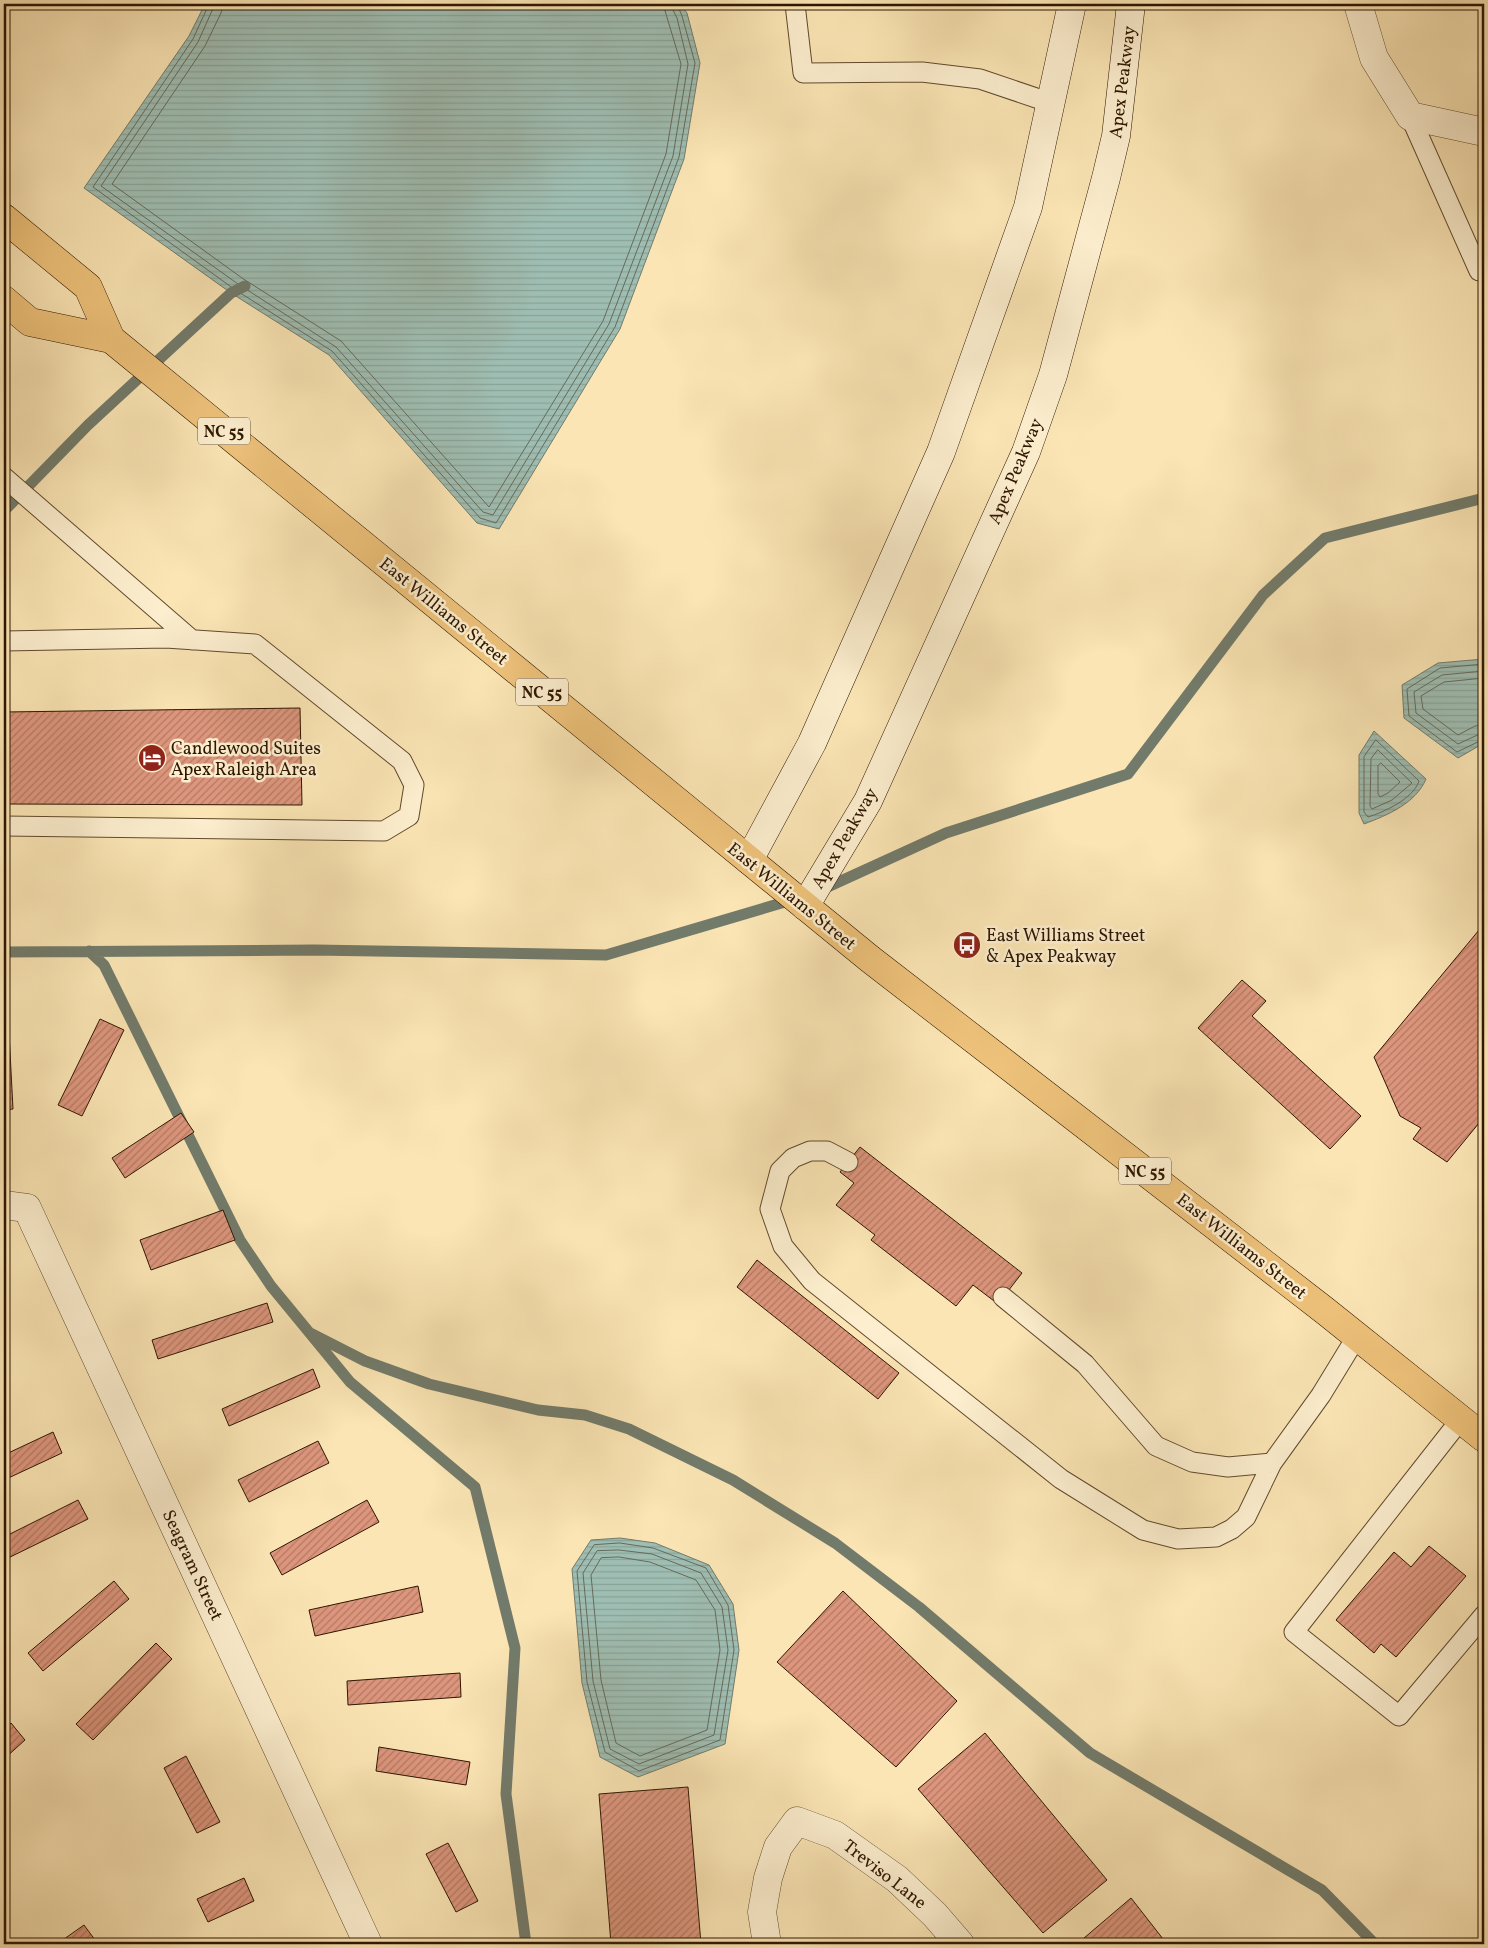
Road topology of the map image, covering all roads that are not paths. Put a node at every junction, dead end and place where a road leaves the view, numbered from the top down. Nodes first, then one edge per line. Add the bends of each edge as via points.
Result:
1 (795, 4) edge
2 (1072, 4) edge
3 (1131, 4) edge
4 (1358, 4) edge
5 (1050, 103) junction
6 (1410, 116) junction
7 (1484, 132) edge
8 (4, 218) edge
9 (1479, 271) dead end
10 (4, 300) edge
11 (112, 339) junction
12 (4, 480) edge
13 (192, 640) junction
14 (4, 641) edge
15 (4, 826) edge
16 (749, 860) junction
17 (805, 906) junction
18 (848, 1162) dead end
19 (4, 1205) edge
20 (1003, 1297) dead end
21 (1357, 1336) junction
22 (1461, 1419) junction
23 (1484, 1438) edge
24 (1272, 1463) junction
25 (1484, 1615) edge
26 (368, 1944) edge
27 (767, 1944) edge
28 (960, 1944) edge

1 - 5 lane via 803,73 922,72 980,79
2 - 5 main road
3 - 17 main road, Apex Peakway via 1116,136 1053,374 1026,452 868,801
4 - 6 main road via 1374,58
5 - 16 main road via 1028,207 941,452 812,743
6 - 7 main road
6 - 9 lane
8 - 11 main road, East Williams Street / NC 55 via 88,287
10 - 11 main road, East Williams Street / NC 55 via 30,322
11 - 16 main road, East Williams Street / NC 55
12 - 13 lane
13 - 14 lane
13 - 15 lane via 255,644 402,761 414,785 409,816 384,831
16 - 17 main road, East Williams Street / NC 55
17 - 21 main road, East Williams Street / NC 55 via 870,960
18 - 24 lane via 827,1151 810,1151 793,1158 780,1171 770,1209 783,1246 812,1281 1061,1479 1143,1530 1178,1539 1216,1537 1246,1517
19 - 26 main road, Seagram Street via 27,1208
20 - 24 lane via 1085,1364 1156,1446 1192,1462 1228,1467
21 - 22 main road, East Williams Street / NC 55
21 - 24 lane via 1321,1395
22 - 23 main road, East Williams Street / NC 55
22 - 25 lane via 1294,1632 1399,1716
27 - 28 main road, Treviso Lane via 762,1912 768,1878 778,1847 797,1821 835,1835 897,1879

